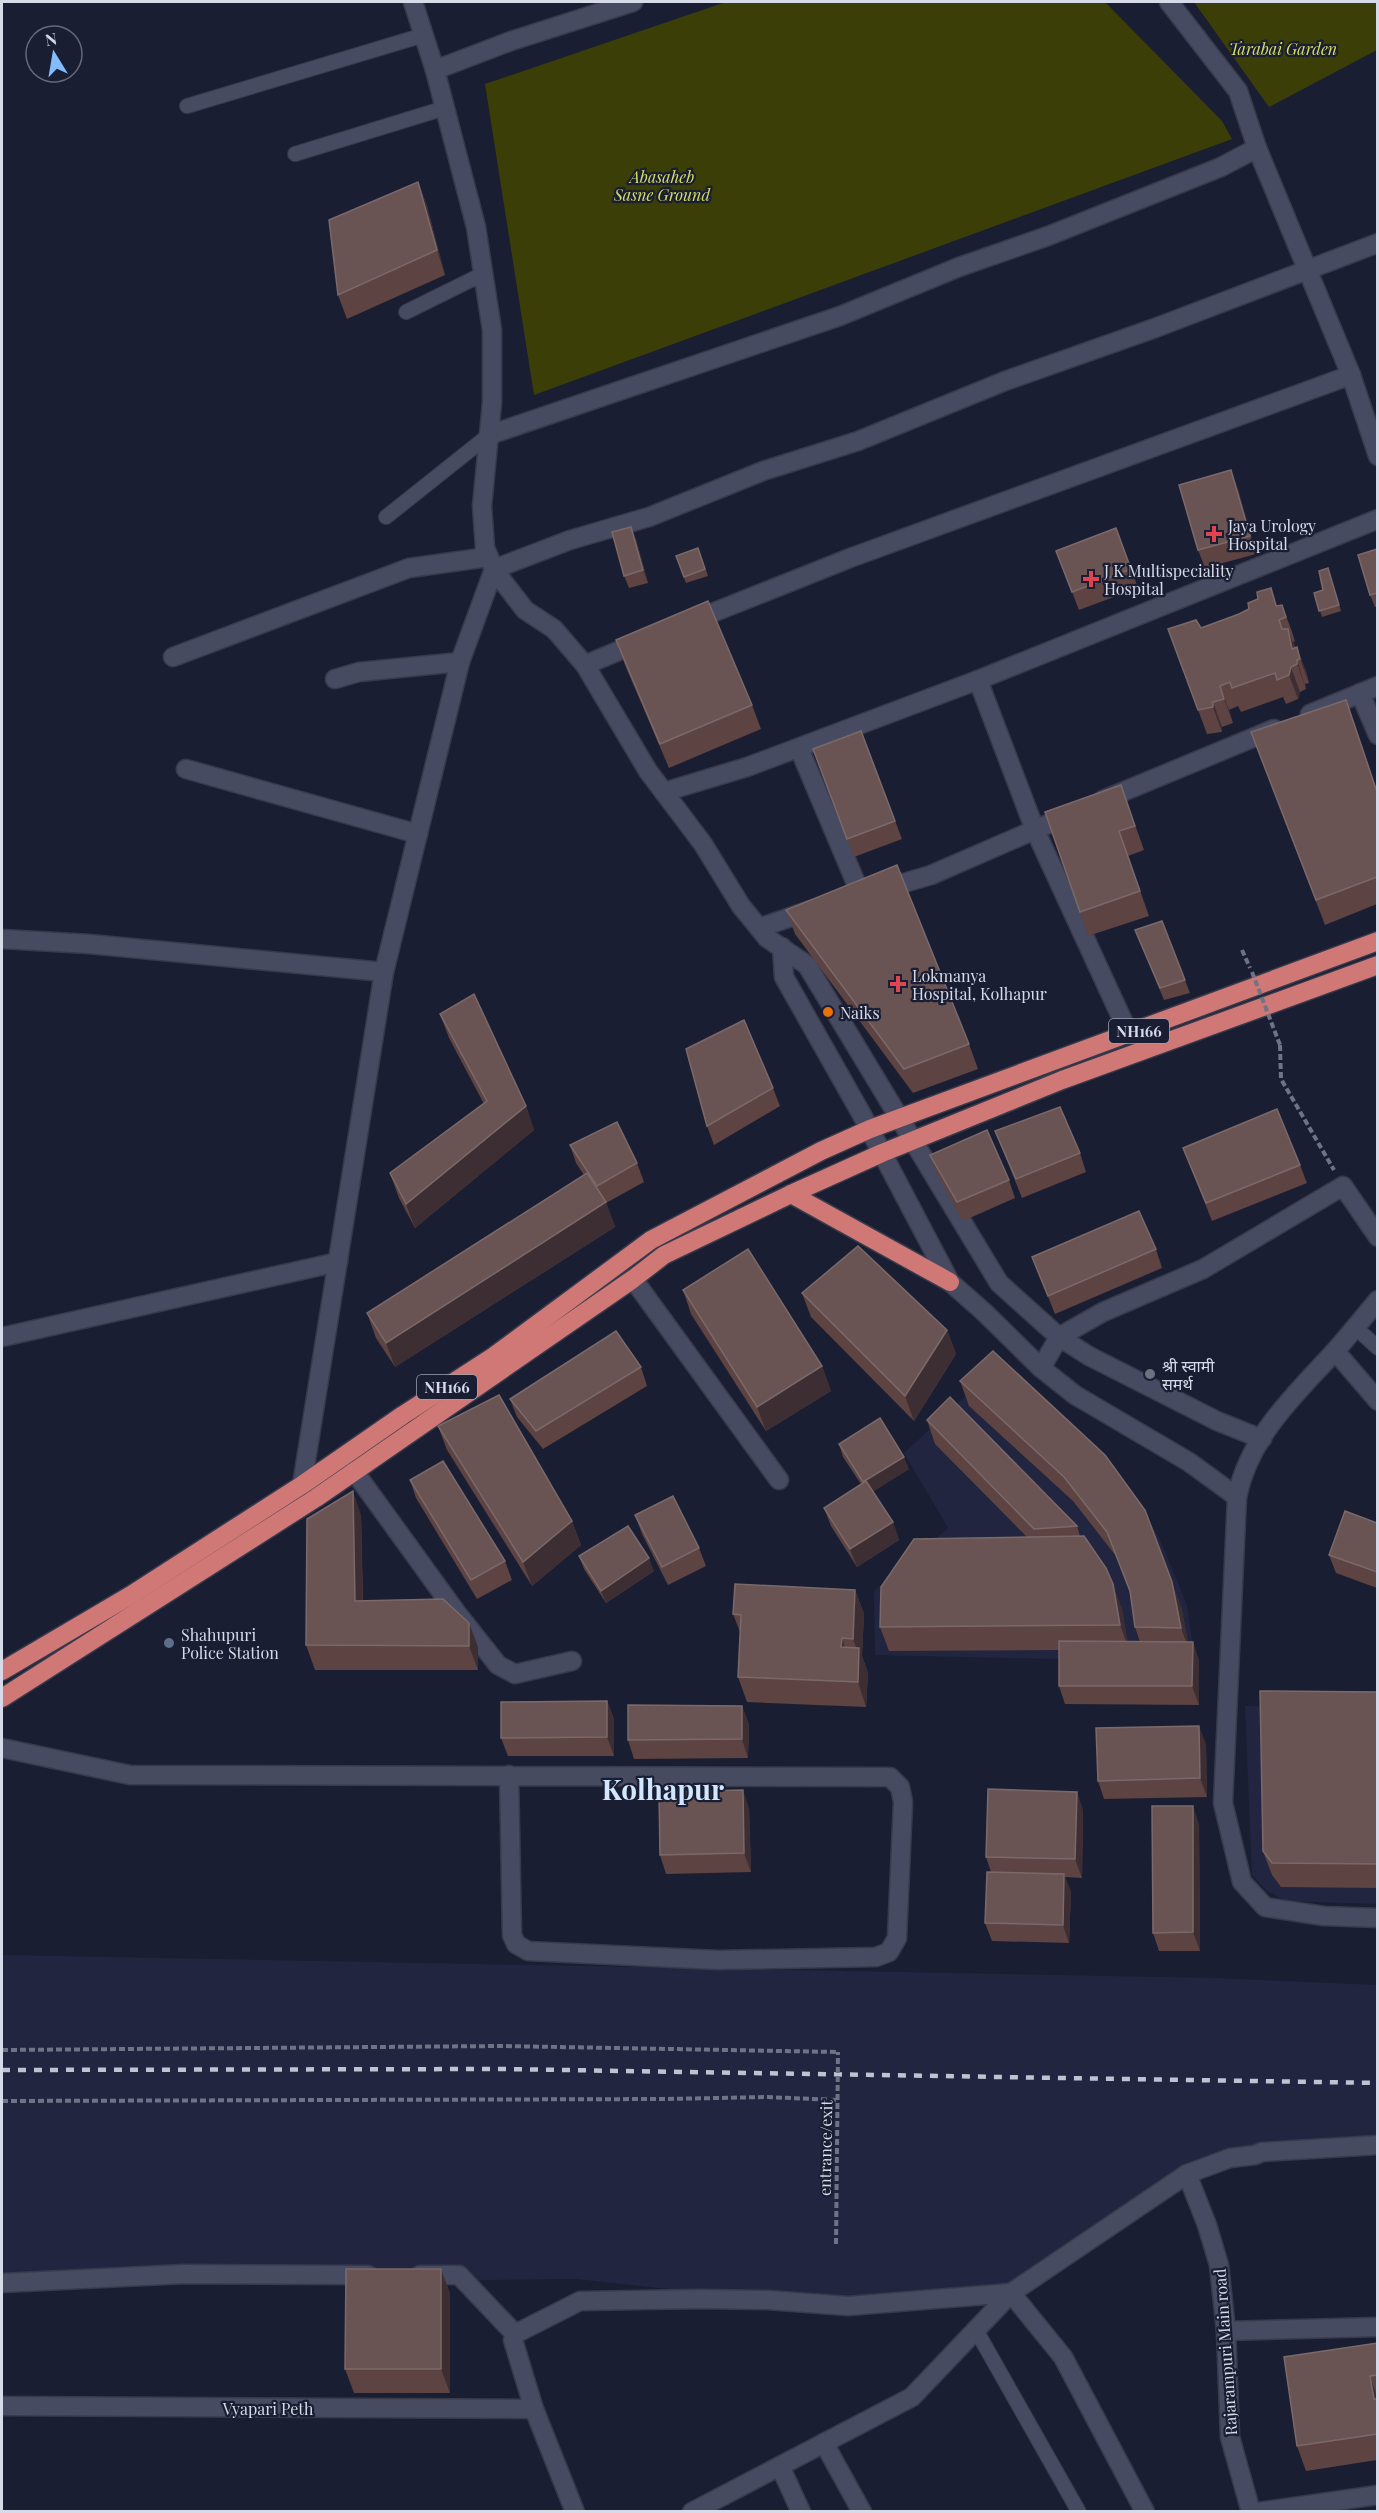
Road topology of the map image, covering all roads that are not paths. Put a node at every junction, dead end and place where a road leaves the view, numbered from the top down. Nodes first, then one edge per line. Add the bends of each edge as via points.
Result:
1 (413, 2) edge
2 (633, 2) edge
3 (1168, 2) edge
4 (424, 35) junction
5 (435, 70) junction
6 (187, 106) dead end
7 (445, 108) junction
8 (1257, 148) junction
9 (295, 154) dead end
10 (1377, 243) edge
11 (1308, 268) junction
12 (483, 274) junction
13 (406, 312) dead end
14 (1351, 375) junction
15 (489, 435) junction
16 (1377, 456) edge
17 (386, 517) dead end
18 (1377, 519) edge
19 (491, 563) junction
20 (678, 627) edge
21 (657, 635) edge
22 (173, 657) dead end
23 (460, 662) junction
24 (585, 665) junction
25 (335, 679) dead end
26 (978, 680) junction
27 (1377, 686) edge
28 (1360, 693) junction
29 (1377, 735) edge
30 (799, 748) junction
31 (186, 770) dead end
32 (664, 792) junction
33 (1035, 830) junction
34 (418, 834) junction
35 (861, 895) junction
36 (759, 928) junction
37 (2, 939) edge
38 (1377, 941) edge
39 (782, 947) junction
40 (1377, 965) edge
41 (384, 972) junction
42 (1129, 1034) junction
43 (900, 1119) junction
44 (870, 1129) junction
45 (914, 1142) junction
46 (882, 1153) junction
47 (791, 1194) junction
48 (1377, 1237) edge
49 (338, 1262) junction
50 (633, 1279) junction
51 (950, 1282) junction
52 (1377, 1300) edge
53 (1355, 1327) junction
54 (2, 1337) edge
55 (1059, 1338) junction
56 (1377, 1348) edge
57 (1335, 1351) junction
58 (1041, 1368) junction
59 (1377, 1401) edge
60 (1262, 1439) junction
61 (354, 1471) junction
62 (779, 1480) dead end
63 (302, 1485) junction
64 (1237, 1497) junction
65 (572, 1661) dead end
66 (3, 1666) edge
67 (2, 1698) edge
68 (2, 1748) edge
69 (509, 1775) junction
70 (1377, 1918) edge
71 (1377, 2145) edge
72 (1187, 2174) junction
73 (2, 2283) edge
74 (1011, 2293) junction
75 (1377, 2327) edge
76 (976, 2330) junction
77 (1226, 2331) junction
78 (514, 2334) junction
79 (2, 2406) edge
80 (534, 2409) junction
81 (824, 2443) junction
82 (780, 2466) junction
83 (1377, 2495) edge
84 (575, 2511) edge
85 (692, 2511) edge
86 (801, 2511) edge
87 (862, 2511) edge
88 (1079, 2511) edge
89 (1145, 2511) edge
90 (1251, 2511) edge
91 (1259, 2511) edge

1 - 4 street
2 - 5 street
3 - 8 street via 1238,91
4 - 5 street
4 - 6 lane
5 - 7 street
7 - 9 lane
7 - 12 street via 476,227
8 - 11 street
8 - 15 street via 1221,167 840,316
10 - 11 street
11 - 14 street
11 - 19 street via 1005,381 858,441 763,471 649,516
12 - 13 lane
12 - 15 street via 492,342
14 - 16 street
14 - 20 street via 850,558
15 - 17 lane
15 - 19 street via 482,506 485,549
18 - 26 street
19 - 22 street via 409,568
19 - 23 street
19 - 24 street via 525,610 554,629
21 - 24 street
23 - 25 street via 359,672
23 - 34 street
24 - 32 street
26 - 30 street
26 - 33 street
27 - 28 street
28 - 29 street
28 - 33 street
30 - 32 street
30 - 35 street
31 - 34 street
32 - 36 street
33 - 35 street via 931,875
33 - 42 street
34 - 41 street
35 - 36 street
36 - 39 street
37 - 41 street
38 - 42 highway, NH166
39 - 43 street via 807,965
39 - 44 street via 784,977
40 - 45 highway, NH166 via 1062,1080
41 - 49 street
42 - 43 highway, NH166
43 - 44 highway, NH166
43 - 45 street
44 - 46 street
44 - 63 highway, NH166 via 651,1240 494,1356
45 - 46 highway, NH166
45 - 55 street via 999,1283
46 - 47 highway, NH166
46 - 51 street
47 - 50 highway, NH166 via 664,1255
47 - 51 highway
48 - 55 street via 1343,1186 1203,1269 1103,1312
49 - 54 street
49 - 63 street
50 - 61 highway, NH166
50 - 62 street
51 - 58 street
52 - 53 street
53 - 56 lane
53 - 57 street
55 - 58 street
55 - 60 street via 1216,1421
57 - 59 street
57 - 60 street via 1281,1409
58 - 64 street via 1075,1395 1190,1462
60 - 64 street via 1241,1477
61 - 65 street via 498,1665 515,1674
61 - 67 highway, NH166
63 - 66 highway, NH166 via 131,1595
64 - 70 street via 1223,1803 1242,1882 1265,1907 1324,1916
68 - 69 street via 130,1775
69 - 69 street via 890,1777 900,1787 903,1802 897,1938 889,1952 876,1957 718,1960 528,1951 516,1944 512,1935
71 - 72 street via 1262,2152 1223,2160
72 - 74 street
72 - 77 street, Rajarampuri Main road via 1219,2265
73 - 78 street via 184,2274 459,2276
74 - 76 street
74 - 78 street via 848,2306 768,2300 580,2301
74 - 89 street via 1063,2358
75 - 77 street
76 - 81 street via 912,2397
76 - 88 lane
77 - 90 street, Rajarampuri Main road via 1230,2437
78 - 80 street
79 - 80 street, Vyapari Peth
80 - 84 street
81 - 82 street
81 - 87 street
82 - 85 street
82 - 86 street
83 - 91 street

